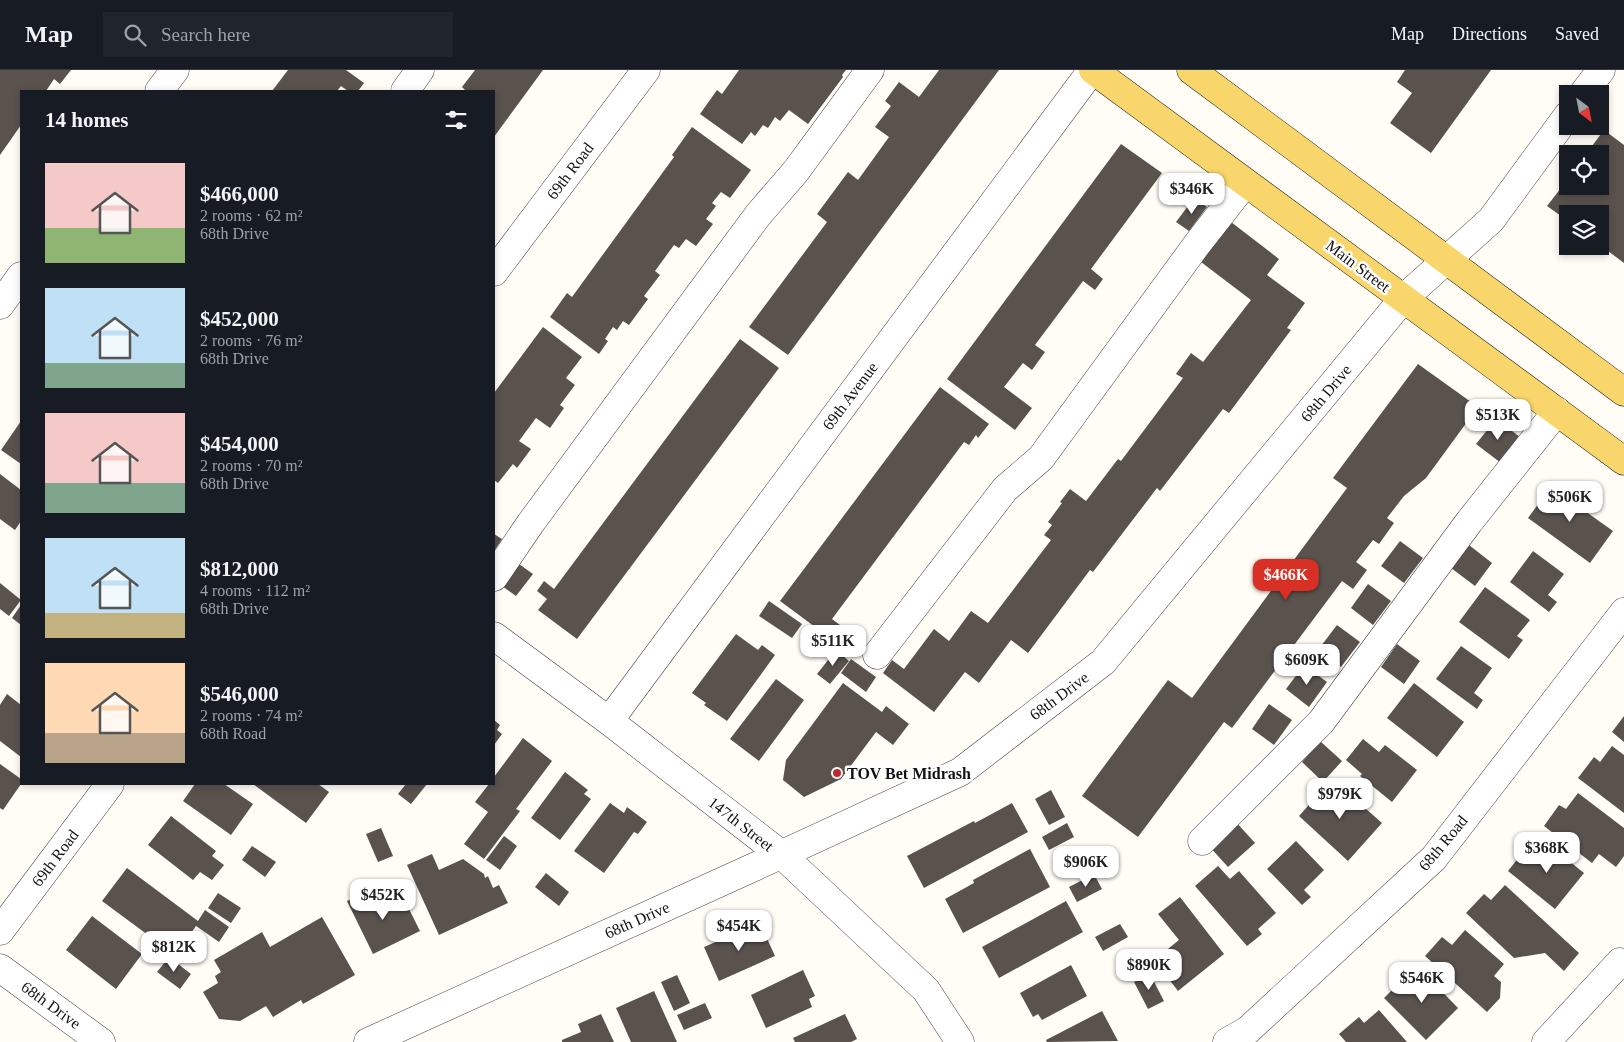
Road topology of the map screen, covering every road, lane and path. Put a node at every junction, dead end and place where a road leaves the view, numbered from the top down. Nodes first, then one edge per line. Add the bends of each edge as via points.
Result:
1 (175, 70) edge
2 (420, 70) edge
3 (646, 70) edge
4 (870, 70) edge
5 (1093, 70) edge
6 (1191, 70) edge
7 (1600, 70) edge
8 (1589, 85) edge
9 (160, 90) edge
10 (405, 90) edge
11 (1559, 127) edge
12 (1245, 183) junction
13 (1445, 260) junction
14 (495, 271) edge
15 (15, 278) edge
16 (1403, 299) junction
17 (0, 305) edge
18 (1624, 392) edge
19 (1557, 412) junction
20 (1624, 460) edge
21 (495, 576) edge
22 (1624, 612) edge
23 (495, 637) edge
24 (877, 655) dead end
25 (608, 721) junction
26 (109, 785) edge
27 (1202, 841) dead end
28 (782, 855) junction
29 (0, 931) edge
30 (1623, 961) edge
31 (0, 968) edge
32 (101, 1042) edge
33 (368, 1042) edge
34 (960, 1042) edge
35 (1227, 1042) edge
36 (1546, 1042) edge

1 - 9 street
2 - 10 street
3 - 14 street, 69th Road
4 - 21 street via 752,223
5 - 12 main road, Main Street
5 - 25 street, 69th Avenue
6 - 13 main road
7 - 8 street
11 - 13 street, 68th Drive via 1490,220
12 - 16 main road, Main Street
12 - 24 street via 1041,458 1005,489
13 - 16 street, 68th Drive
13 - 18 main road
15 - 17 street
16 - 19 main road, Main Street
16 - 28 street, 68th Drive via 1103,662 960,772
19 - 20 main road, Main Street
19 - 27 street via 1469,522 1321,722
22 - 35 street, 68th Road via 1434,858 1248,1030
23 - 25 street, 147th Street
25 - 28 street, 147th Street
26 - 29 street, 69th Road
28 - 33 street, 68th Drive
28 - 34 street, 147th Street via 926,990
30 - 36 street
31 - 32 street, 68th Drive

